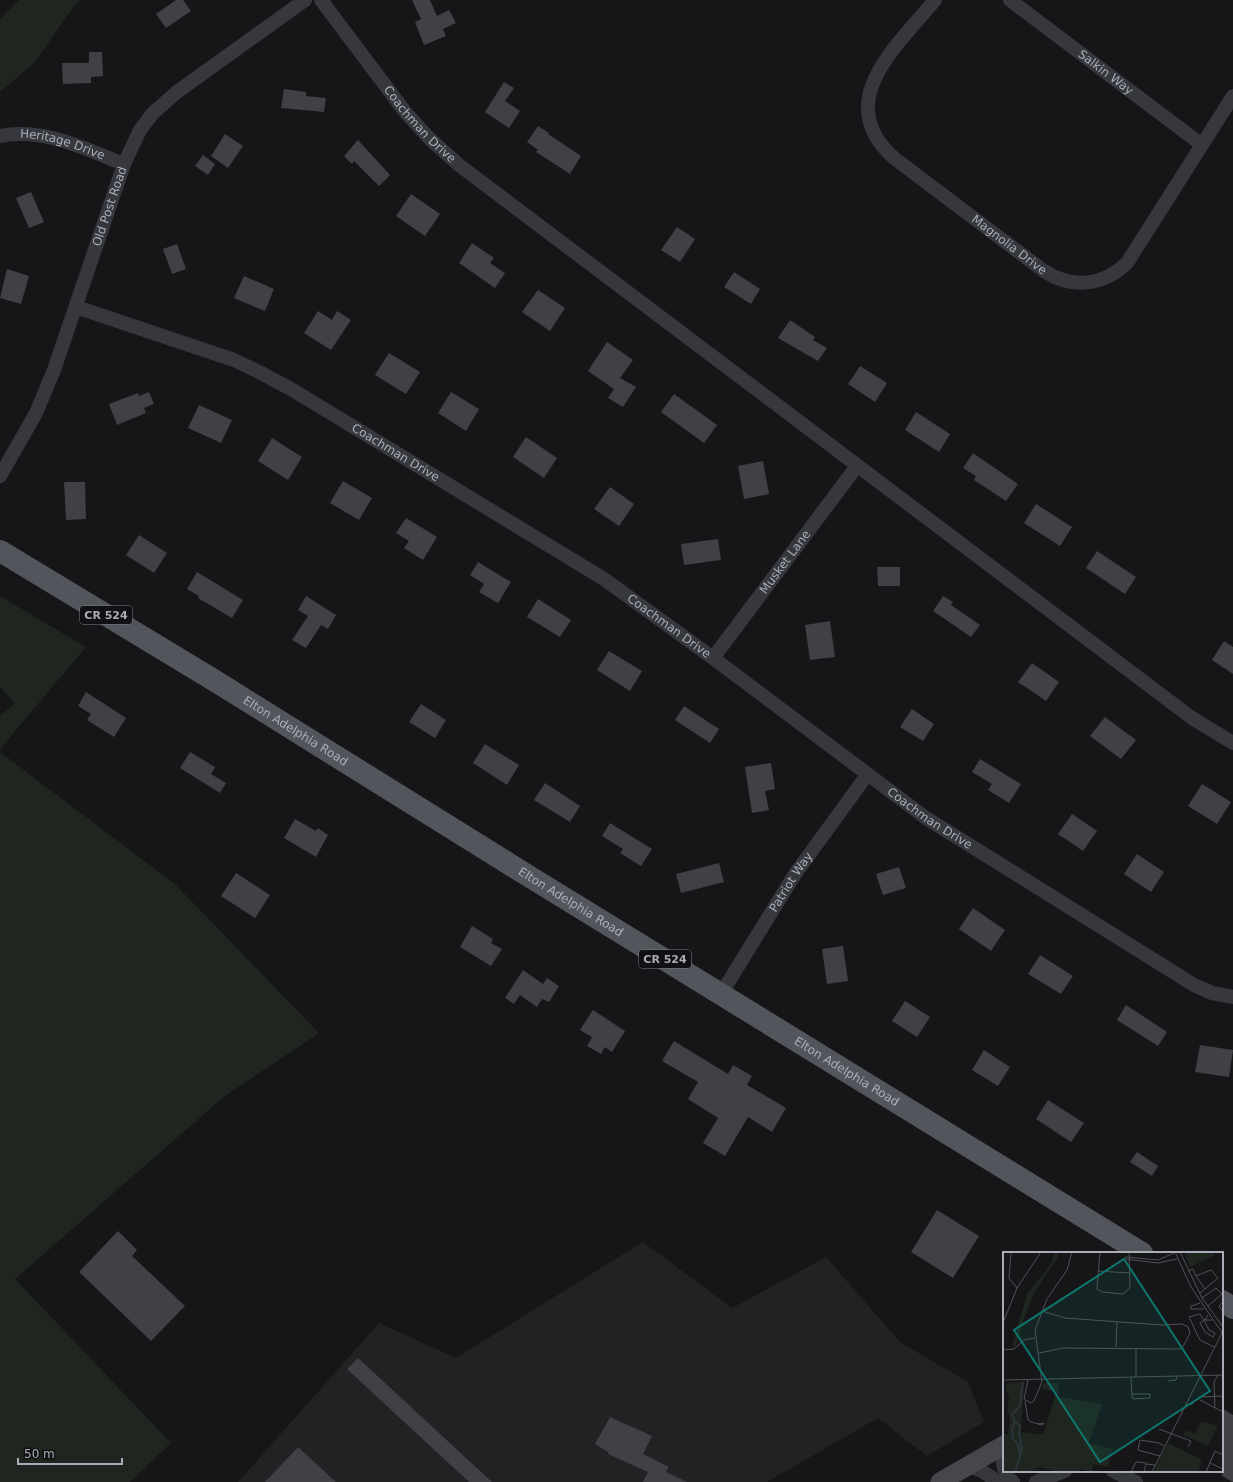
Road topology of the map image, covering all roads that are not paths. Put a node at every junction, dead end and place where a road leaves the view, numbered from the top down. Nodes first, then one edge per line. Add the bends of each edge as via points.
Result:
1 (305, 0) edge
2 (321, 0) edge
3 (935, 0) edge
4 (1010, 0) edge
5 (1233, 96) edge
6 (0, 136) edge
7 (1202, 145) junction
8 (124, 164) junction
9 (76, 307) junction
10 (857, 466) junction
11 (0, 476) edge
12 (0, 551) edge
13 (713, 658) junction
14 (1233, 743) edge
15 (867, 774) junction
16 (721, 994) junction
17 (1233, 997) edge
18 (1140, 1252) edge
19 (1223, 1302) edge
20 (1233, 1308) edge
21 (1223, 1314) edge
22 (1002, 1446) edge
23 (1003, 1458) edge
24 (968, 1466) junction
25 (1005, 1472) edge
26 (1063, 1472) edge
27 (1115, 1472) edge
28 (1041, 1481) edge
29 (940, 1482) edge
30 (998, 1482) edge
31 (1013, 1482) edge
32 (1136, 1482) edge

1 - 8 street, Old Post Road via 165,102 140,130
2 - 10 street, Coachman Drive via 406,113 430,139 460,165
3 - 7 street, Magnolia Drive via 882,65 872,83 868,104 874,134 894,158 1052,276 1072,283 1082,283 1102,280 1120,270 1133,255
4 - 7 street, Salkin Way
5 - 7 street, Magnolia Drive
6 - 8 street, Heritage Drive via 15,133 39,134
8 - 9 street, Old Post Road
9 - 11 street, Old Post Road via 36,413
9 - 13 street, Coachman Drive via 234,360 292,389 604,579
10 - 13 street, Musket Lane
10 - 14 street, Coachman Drive via 1192,718
12 - 16 main road, Elton Adelphia Road / CR 524
13 - 15 street, Coachman Drive
15 - 16 street, Patriot Way via 795,874
15 - 17 street, Coachman Drive via 965,844 1194,985 1212,993
16 - 18 main road, Elton Adelphia Road / CR 524
19 - 20 main road
20 - 21 main road
22 - 23 street
22 - 24 main road
24 - 29 main road
24 - 30 street via 982,1471
25 - 31 street
26 - 28 street
27 - 32 street

